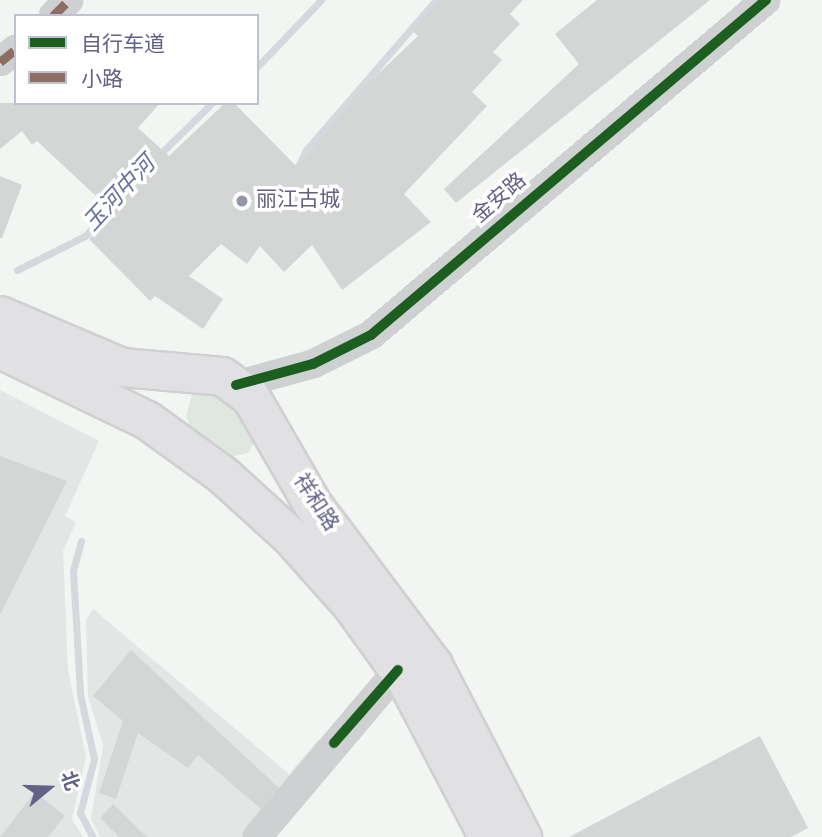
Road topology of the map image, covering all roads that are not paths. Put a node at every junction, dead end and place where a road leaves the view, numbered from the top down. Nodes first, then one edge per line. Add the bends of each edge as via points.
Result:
1 (69, 0) edge
2 (766, 0) edge
3 (55, 14) edge
4 (14, 50) edge
5 (0, 62) edge
6 (0, 315) edge
7 (0, 349) edge
8 (176, 373) junction
9 (236, 385) junction
10 (160, 429) junction
11 (277, 439) junction
12 (234, 484) junction
13 (398, 670) junction
14 (257, 837) edge
15 (488, 837) edge
16 (522, 837) edge

1 - 3 street
2 - 9 street, 金安路 via 371,335 313,364
4 - 5 street
6 - 8 highway, 祥和路 via 122,367
7 - 10 highway, 祥和路 via 107,396
8 - 9 highway, 祥和路 via 222,376
8 - 10 highway via 159,395
9 - 11 highway, 祥和路 via 259,406
10 - 12 highway, 祥和路
11 - 12 highway via 261,465
11 - 16 highway, 祥和路 via 313,505 433,665
12 - 13 highway, 祥和路 via 321,568
13 - 14 street
13 - 15 highway, 祥和路

